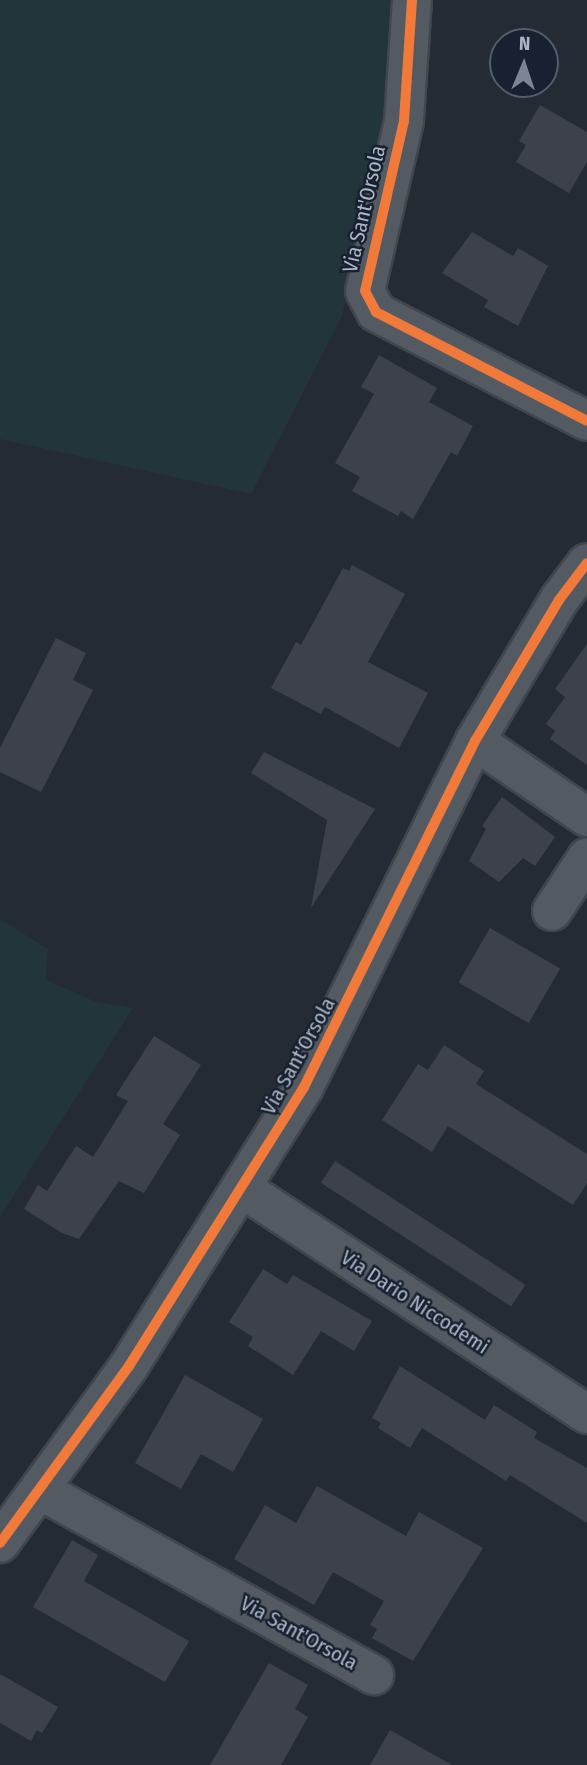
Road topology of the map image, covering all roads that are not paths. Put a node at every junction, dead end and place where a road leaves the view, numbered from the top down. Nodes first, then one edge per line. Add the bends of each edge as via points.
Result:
1 (412, 0) edge
2 (587, 421) edge
3 (587, 563) edge
4 (475, 741) junction
5 (587, 817) edge
6 (587, 858) edge
7 (552, 911) dead end
8 (243, 1189) junction
9 (587, 1414) edge
10 (23, 1499) edge
11 (0, 1543) edge
12 (374, 1675) dead end

1 - 2 street, Via Sant'Orsola via 404,121 365,291 376,312
3 - 4 street, Via Sant'Orsola via 559,600
4 - 5 street
4 - 8 street, Via Sant'Orsola via 338,1026
6 - 7 street
8 - 9 street, Via Dario Niccodemi
8 - 10 street, Via Sant'Orsola via 129,1366
10 - 11 street, Via Sant'Orsola
10 - 12 street, Via Sant'Orsola

